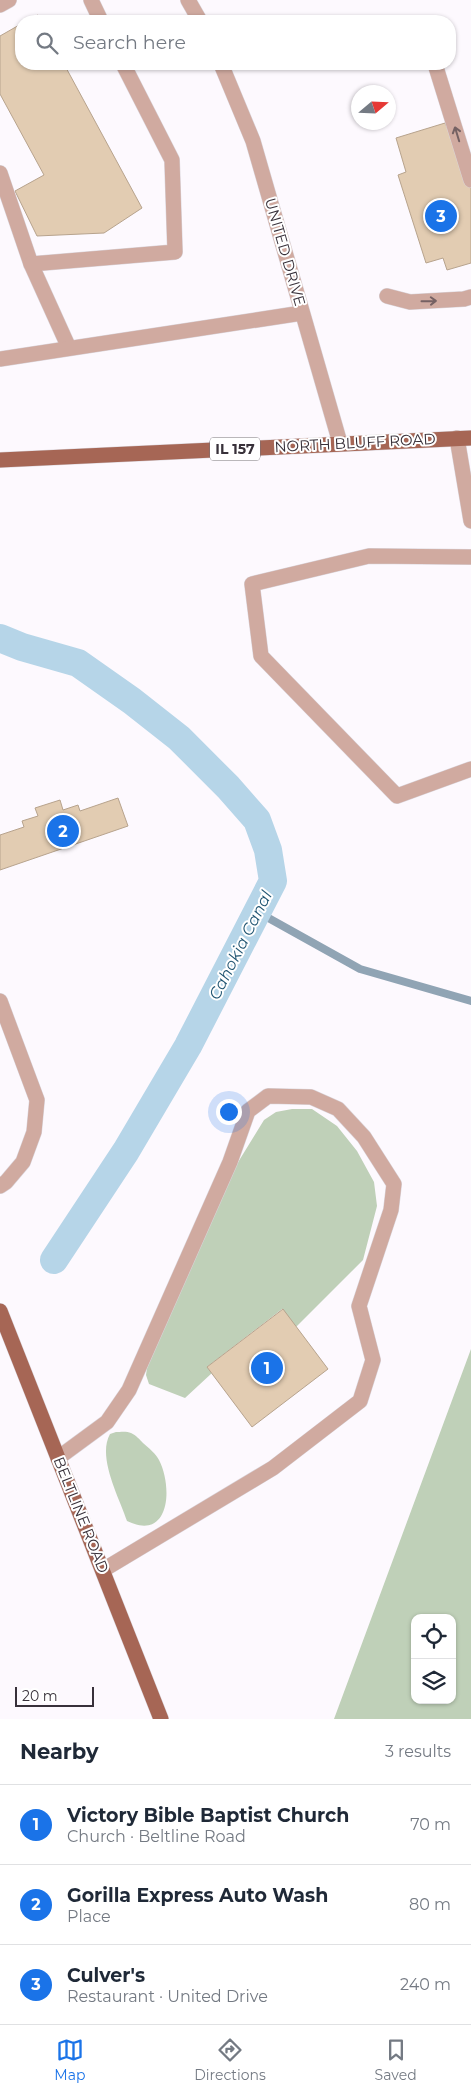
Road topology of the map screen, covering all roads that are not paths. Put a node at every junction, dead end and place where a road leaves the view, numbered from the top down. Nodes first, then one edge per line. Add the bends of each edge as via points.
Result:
1 (9, 0) edge
2 (91, 0) edge
3 (188, 0) edge
4 (0, 5) edge
5 (99, 15) edge
6 (197, 15) edge
7 (126, 70) edge
8 (223, 70) edge
9 (437, 70) edge
10 (0, 174) edge
11 (471, 180) edge
12 (30, 264) junction
13 (387, 296) dead end
14 (471, 297) edge
15 (302, 313) junction
16 (69, 348) junction
17 (0, 359) edge
18 (464, 438) edge
19 (340, 444) junction
20 (0, 460) edge
21 (471, 521) edge
22 (471, 557) edge
23 (471, 769) edge
24 (0, 1001) edge
25 (0, 1186) edge
26 (0, 1312) edge
27 (58, 1458) junction
28 (104, 1570) junction
29 (161, 1719) edge

1 - 4 street
2 - 5 street
3 - 6 street
7 - 12 street via 172,160 175,252
8 - 15 street, UNITED DRIVE via 253,141
11 -> 9 street
10 - 12 street
12 - 16 street
13 -> 14 street via 410,302
15 - 16 street
15 - 19 street, UNITED DRIVE
16 - 17 street
18 - 19 main road, NORTH BLUFF ROAD / IL 157
18 - 21 street
19 - 20 main road, NORTH BLUFF ROAD / IL 157
22 - 23 street via 369,556 252,584 261,656 397,796
24 - 25 street via 37,1100 34,1132 23,1162
26 - 27 main road, BELTLINE ROAD
27 - 28 main road, BELTLINE ROAD
27 - 28 street via 107,1422 129,1390 230,1162 248,1111 268,1096 311,1097 338,1109 364,1137 394,1184 391,1210 358,1306 373,1360 360,1401 273,1468
28 - 29 main road, BELTLINE ROAD

